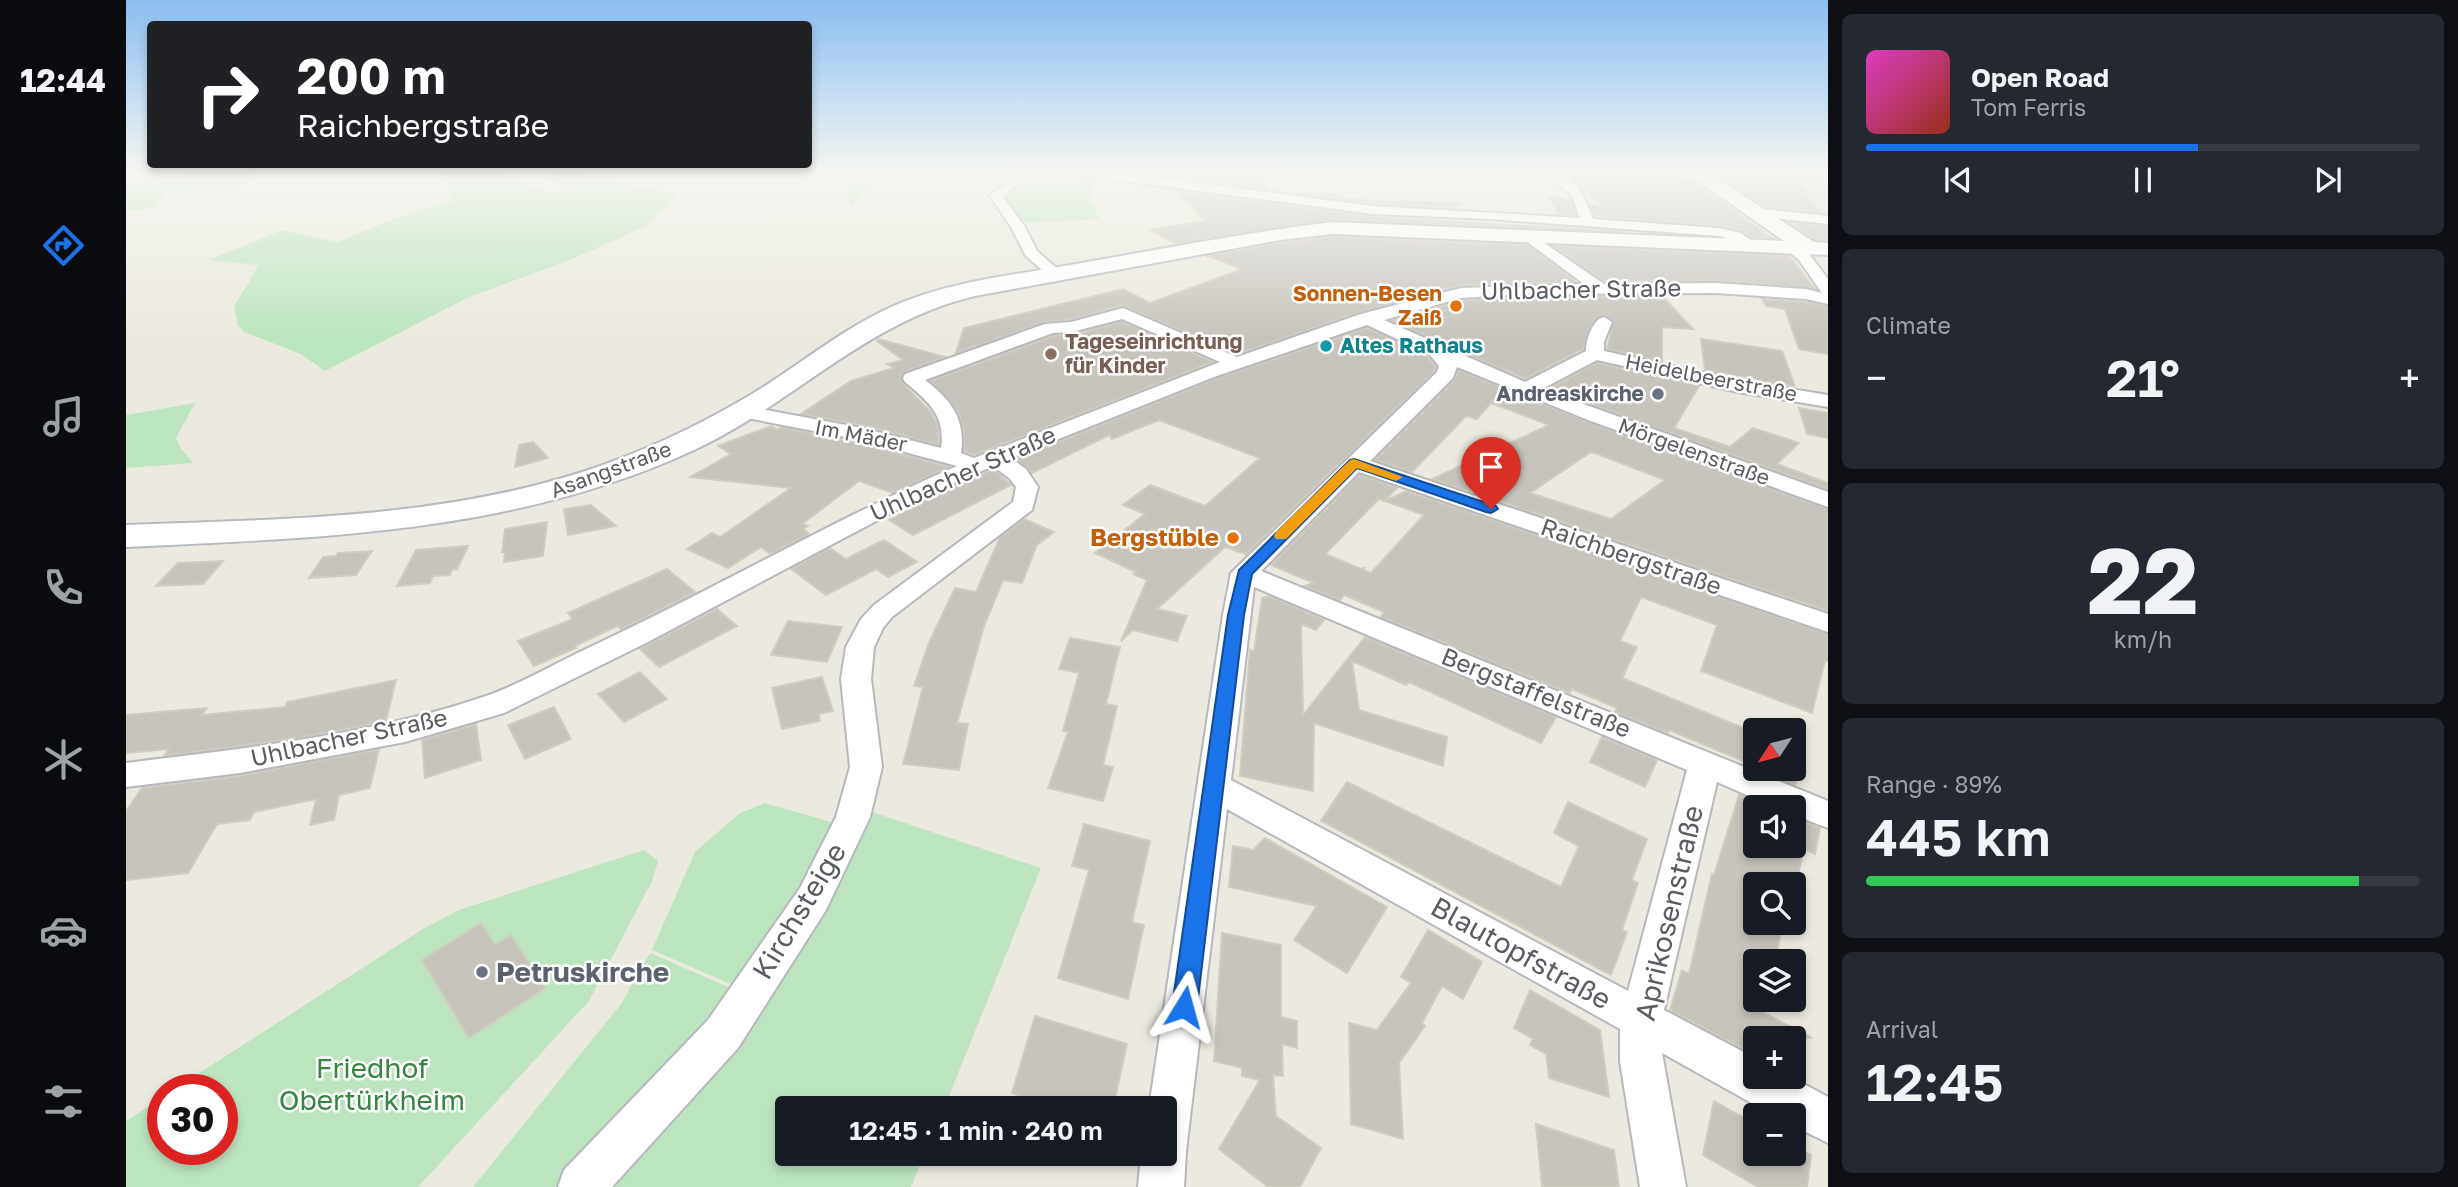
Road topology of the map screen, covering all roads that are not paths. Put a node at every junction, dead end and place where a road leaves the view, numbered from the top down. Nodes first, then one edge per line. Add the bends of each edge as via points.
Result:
1 (1018, 226) edge
2 (1642, 226) edge
3 (1775, 226) edge
4 (1527, 235) junction
5 (1751, 246) junction
6 (1810, 249) edge
7 (1056, 275) junction
8 (1600, 288) junction
9 (1828, 290) edge
10 (1828, 299) edge
11 (1367, 318) junction
12 (1604, 322) dead end
13 (1438, 354) junction
14 (1595, 354) junction
15 (1236, 363) junction
16 (1526, 389) junction
17 (1828, 401) edge
18 (744, 412) junction
19 (974, 459) junction
20 (1354, 463) junction
21 (1828, 500) edge
22 (126, 536) edge
23 (1244, 573) junction
24 (1828, 623) edge
25 (1705, 763) junction
26 (126, 775) edge
27 (1214, 786) junction
28 (1828, 815) edge
29 (1641, 1019) junction
30 (1828, 1121) edge
31 (1163, 1171) edge
32 (582, 1187) edge
33 (1663, 1187) edge

1 - 7 street via 1032,254
2 - 5 street via 1722,233
3 - 6 street
4 - 5 street, Asangstraße
4 - 7 street, Asangstraße via 1312,229
4 - 8 street
5 - 6 street, Asangstraße
6 - 9 street via 1804,257
7 - 18 street, Asangstraße via 965,291 902,311
8 - 10 street, Uhlbacher Straße via 1754,289
8 - 11 street, Uhlbacher Straße via 1483,290
11 - 13 street, Mörgelenstraße
11 - 15 street, Uhlbacher Straße
12 - 14 street
13 - 16 street, Mörgelenstraße
13 - 20 street via 1448,366 1446,374
14 - 16 street
14 - 17 street, Heidelbeerstraße
15 - 19 street, Uhlbacher Straße
15 - 19 street via 1123,313 1051,328 912,378 939,401 955,437
16 - 21 street, Mörgelenstraße
18 - 19 street, Im Mäder
18 - 22 street, Asangstraße via 604,476 486,508 368,524
19 - 26 street, Uhlbacher Straße via 635,638 493,705 405,731 240,761
19 - 32 street, Kirchsteige via 1018,474 1027,487 1024,505 891,604 871,625 860,648 856,679 866,767 853,817 813,899 723,1034
20 - 23 street
20 - 24 street, Raichbergstraße
23 - 25 street, Bergstaffelstraße
23 - 27 street
25 - 28 street, Bergstaffelstraße
25 - 29 street, Aprikosenstraße
27 - 29 street, Blautopfstraße
27 - 31 street
29 - 30 street, Blautopfstraße
29 - 33 street, Aprikosenstraße via 1641,1061

